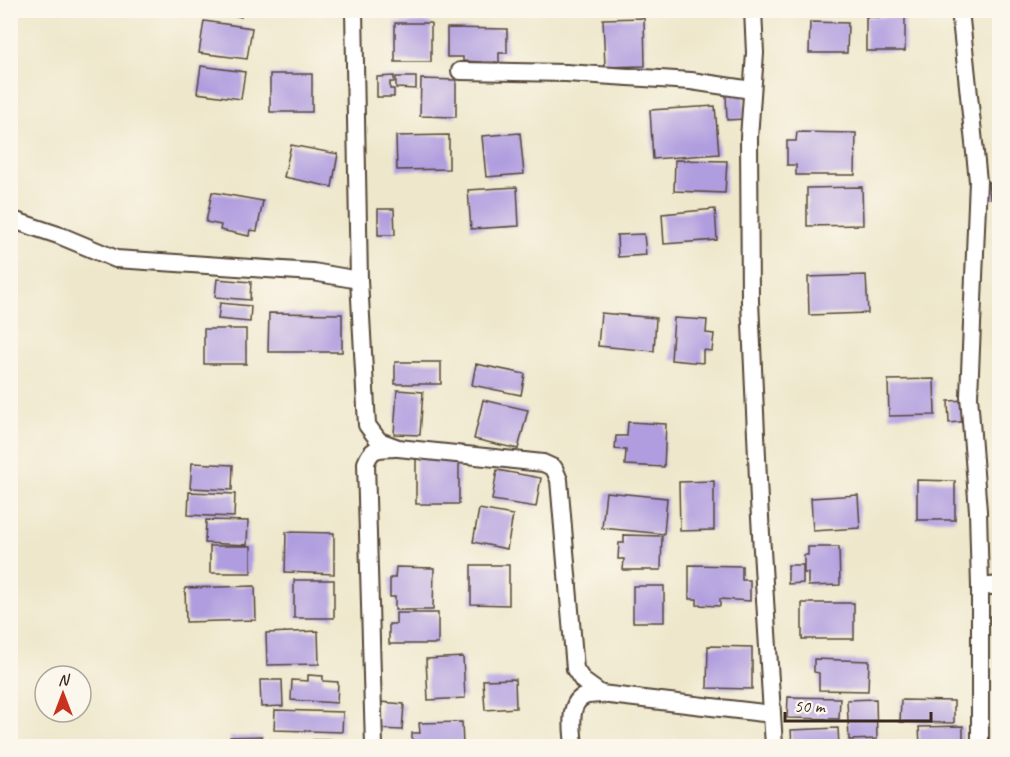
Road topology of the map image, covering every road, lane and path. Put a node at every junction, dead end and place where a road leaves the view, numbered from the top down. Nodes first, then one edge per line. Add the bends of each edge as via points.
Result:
1 (354, 10) edge
2 (753, 10) edge
3 (960, 10) edge
4 (460, 71) dead end
5 (752, 90) junction
6 (10, 219) edge
7 (359, 280) junction
8 (398, 448) junction
9 (999, 585) edge
10 (980, 587) junction
11 (601, 694) junction
12 (772, 714) junction
13 (374, 747) edge
14 (574, 747) edge
15 (774, 747) edge
16 (980, 747) edge

1 - 7 street
2 - 5 street
3 - 10 street via 978,181 969,396
4 - 5 street via 691,81
5 - 12 street via 750,301
6 - 7 street via 116,259 313,272
7 - 8 street via 367,425 379,441
8 - 11 street via 543,463 554,468 559,480 575,669 583,681
8 - 13 street via 376,450 370,453 366,464
9 - 10 street
10 - 16 street
11 - 12 street
11 - 14 street via 577,701 573,710
12 - 15 street

